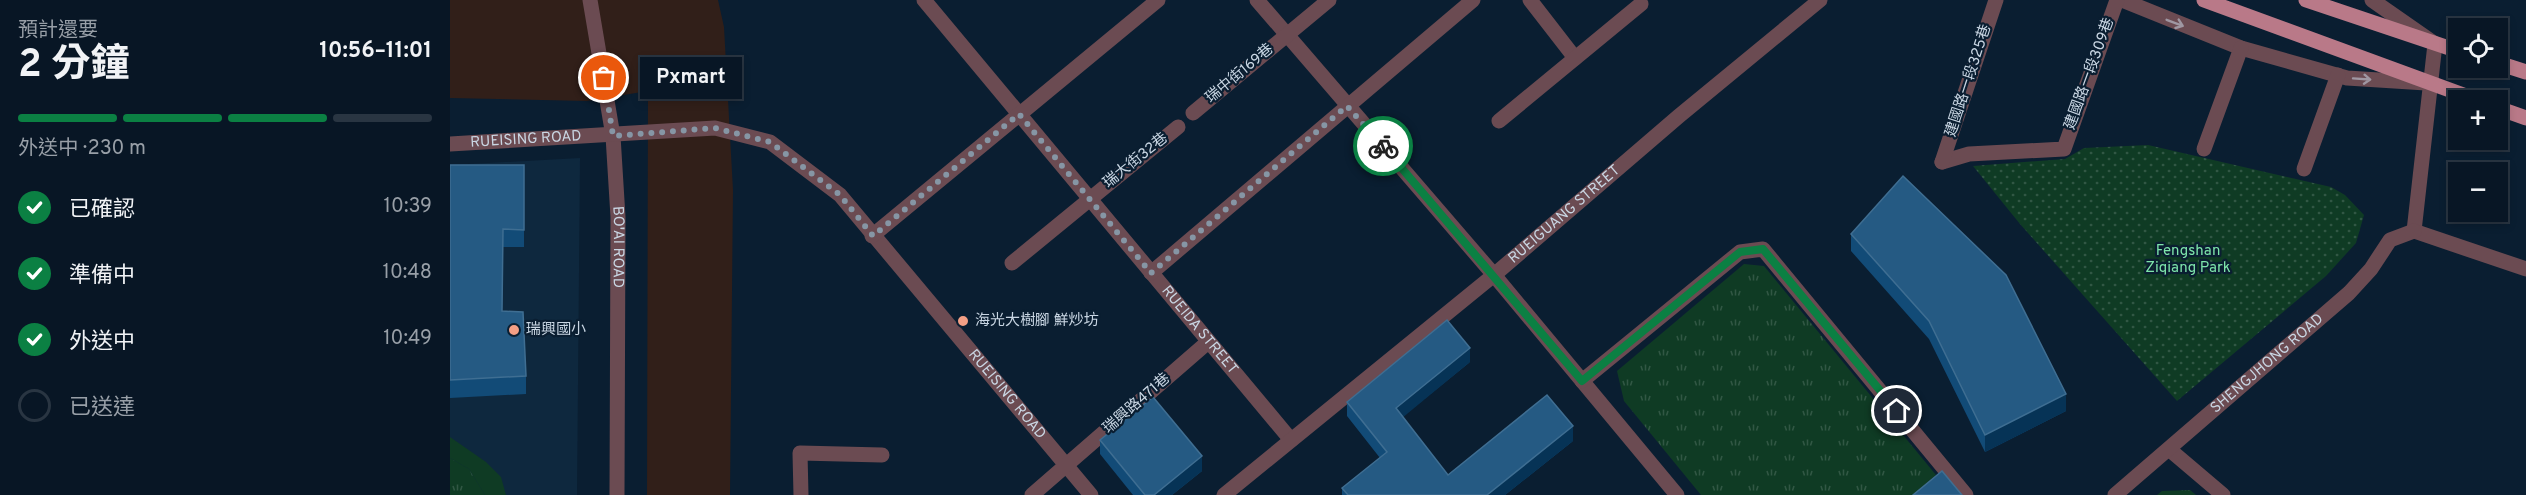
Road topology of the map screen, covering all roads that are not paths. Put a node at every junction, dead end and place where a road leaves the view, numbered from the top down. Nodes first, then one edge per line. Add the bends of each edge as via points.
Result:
1 (590, 0) edge
2 (924, 0) edge
3 (1158, 0) edge
4 (1257, 0) edge
5 (1329, 0) edge
6 (1473, 0) edge
7 (1530, 0) edge
8 (1820, 0) edge
9 (1996, 0) edge
10 (2117, 0) edge
11 (2122, 0) edge
12 (2204, 0) edge
13 (2306, 0) edge
14 (2372, 0) edge
15 (1641, 4) dead end
16 (1287, 35) junction
17 (2435, 44) junction
18 (2241, 48) junction
19 (2448, 48) edge
20 (1575, 58) junction
21 (2508, 66) edge
22 (2526, 72) edge
23 (2338, 75) junction
24 (2432, 84) junction
25 (2449, 90) edge
26 (1347, 106) junction
27 (2508, 112) edge
28 (1019, 114) junction
29 (1192, 114) dead end
30 (2526, 118) edge
31 (1499, 121) dead end
32 (1178, 127) dead end
33 (613, 136) junction
34 (450, 144) edge
35 (2064, 149) joint
36 (2204, 149) dead end
37 (2304, 169) dead end
38 (1089, 199) junction
39 (2414, 231) junction
40 (873, 236) junction
41 (1012, 263) dead end
42 (2526, 269) edge
43 (1151, 273) junction
44 (1494, 275) junction
45 (1208, 342) junction
46 (1582, 381) junction
47 (1291, 440) junction
48 (2169, 450) junction
49 (882, 454) dead end
50 (1065, 465) junction
51 (617, 495) edge
52 (801, 495) edge
53 (1032, 495) edge
54 (1091, 495) edge
55 (1224, 495) edge
56 (1677, 495) edge
57 (1966, 495) edge
58 (2115, 495) edge
59 (2223, 495) edge

1 - 33 street, BO'AI ROAD
2 - 28 street, RUEIDA STREET
3 - 28 street
4 - 16 street
5 - 16 street, 瑞中街169巷
6 - 26 street
7 - 20 street
8 - 44 street, RUEIGUANG STREET
9 - 35 street, 建國路一段325巷 via 1942,162 1969,154
10 - 35 street, 建國路一段309巷
11 -> 18 street
12 - 24 main road
13 - 17 main road
14 - 17 street
15 - 20 street
16 - 26 street
16 - 29 street, 瑞中街169巷
17 - 19 main road
17 - 24 street
18 - 23 street
18 - 36 street
20 - 31 street
21 - 22 main road
23 -> 24 street
23 - 37 street
24 - 25 main road
24 - 39 street
26 - 43 street
26 - 44 street
27 - 30 main road
28 - 38 street, RUEIDA STREET
28 - 40 street
32 - 38 street, 瑞大街32巷
33 - 34 street, RUEISING ROAD
33 - 40 street, RUEISING ROAD via 715,128 770,142 840,195
33 - 51 street, BO'AI ROAD via 618,217
38 - 41 street, 瑞大街32巷
38 - 43 street, RUEIDA STREET
39 - 42 street
39 - 48 street, SHENGJHONG ROAD via 2390,240 2349,293
40 - 50 street, RUEISING ROAD
43 - 45 street, RUEIDA STREET
44 - 46 street
44 - 47 street, RUEIGUANG STREET
45 - 47 street, RUEIDA STREET
45 - 50 street, 瑞興路471巷
46 - 56 street
46 - 57 street via 1740,252 1763,249
47 - 55 street, RUEIGUANG STREET
48 - 58 street, SHENGJHONG ROAD
48 - 59 street
49 - 52 street via 800,453
50 - 53 street, 瑞興路471巷
50 - 54 street, RUEISING ROAD

